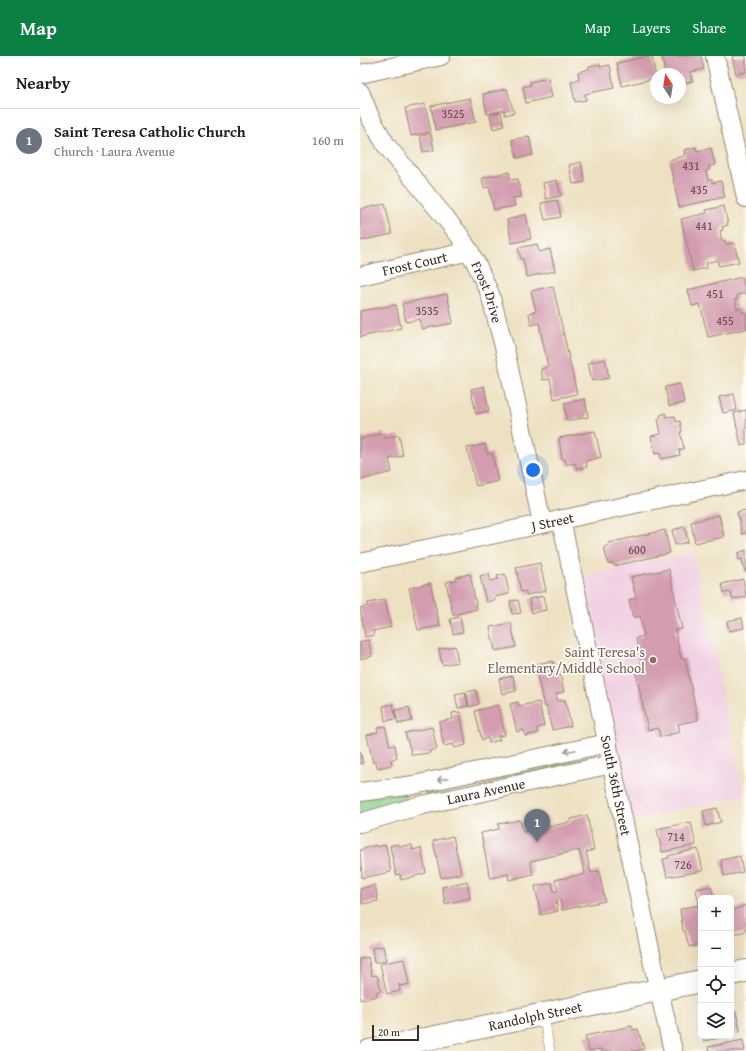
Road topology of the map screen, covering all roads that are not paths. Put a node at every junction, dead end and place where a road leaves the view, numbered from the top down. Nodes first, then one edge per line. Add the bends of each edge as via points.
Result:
1 (441, 56) edge
2 (715, 56) edge
3 (360, 74) edge
4 (360, 92) edge
5 (746, 198) edge
6 (470, 251) junction
7 (360, 276) edge
8 (746, 480) edge
9 (562, 519) junction
10 (542, 523) junction
11 (360, 563) edge
12 (608, 743) junction
13 (612, 764) junction
14 (414, 785) junction
15 (360, 792) edge
16 (418, 806) junction
17 (360, 823) edge
18 (746, 971) edge
19 (734, 973) edge
20 (698, 982) edge
21 (660, 989) junction
22 (543, 1014) junction
23 (429, 1045) edge
24 (369, 1051) edge
25 (550, 1051) edge
26 (673, 1051) edge

1 - 3 street
2 - 5 street
4 - 6 street, Frost Drive via 370,117 386,145
6 - 7 street, Frost Court
6 - 10 street, Frost Drive via 496,310
8 - 9 street, J Street
9 - 10 street, J Street
9 - 12 street, South 36th Street
10 - 11 street, J Street
12 - 13 street, South 36th Street
12 -> 14 street, Laura Avenue
13 - 16 street, Laura Avenue
13 - 21 street, South 36th Street
14 - 15 street, Laura Avenue
14 - 16 street
16 - 17 street, Laura Avenue
18 - 19 main road
20 - 21 main road, Randolph Street
21 - 22 main road, Randolph Street
21 - 26 street, South 36th Street
22 - 23 main road, Randolph Street
22 - 25 lane
23 - 24 main road, Randolph Street

